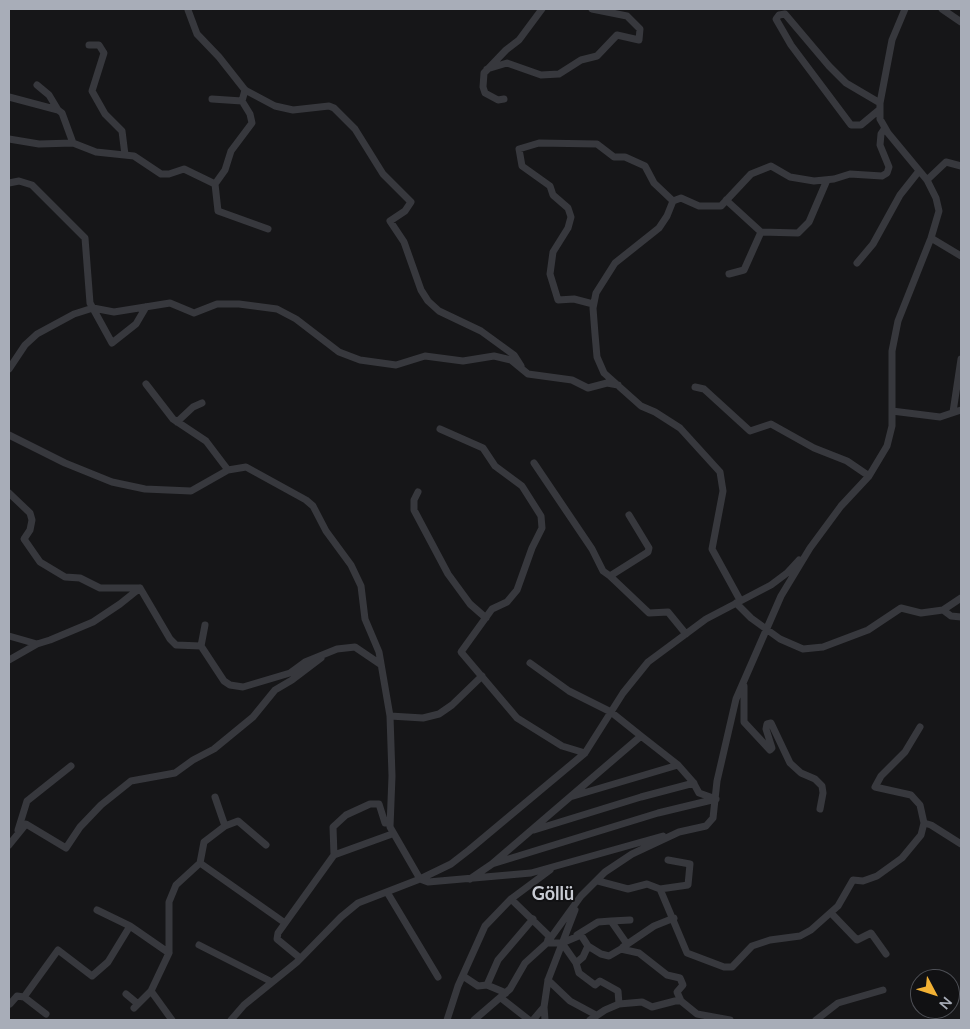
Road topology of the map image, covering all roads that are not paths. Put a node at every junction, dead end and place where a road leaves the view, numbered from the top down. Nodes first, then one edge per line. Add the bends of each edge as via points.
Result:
1 (542, 9) edge
2 (592, 9) edge
3 (905, 9) edge
4 (942, 9) edge
5 (188, 10) edge
6 (961, 22) edge
7 (89, 45) dead end
8 (487, 70) junction
9 (37, 86) dead end
10 (245, 90) junction
11 (9, 97) edge
12 (212, 99) dead end
13 (504, 99) dead end
14 (242, 101) junction
15 (879, 106) junction
16 (58, 110) junction
17 (885, 128) junction
18 (9, 139) edge
19 (73, 143) junction
20 (125, 155) junction
21 (961, 166) edge
22 (919, 172) junction
23 (827, 180) junction
24 (927, 180) junction
25 (9, 183) edge
26 (215, 184) junction
27 (726, 200) junction
28 (673, 201) junction
29 (268, 229) dead end
30 (761, 232) junction
31 (931, 238) junction
32 (961, 256) edge
33 (857, 263) dead end
34 (729, 274) dead end
35 (593, 304) junction
36 (146, 307) junction
37 (94, 308) junction
38 (961, 359) edge
39 (9, 369) edge
40 (528, 374) junction
41 (146, 384) dead end
42 (618, 385) junction
43 (695, 387) dead end
44 (202, 403) dead end
45 (961, 410) edge
46 (892, 411) junction
47 (953, 412) junction
48 (177, 422) junction
49 (440, 429) dead end
50 (9, 435) edge
51 (534, 463) dead end
52 (228, 470) junction
53 (869, 476) junction
54 (418, 492) dead end
55 (9, 493) edge
56 (628, 515) dead end
57 (810, 548) junction
58 (610, 576) junction
59 (140, 588) junction
60 (961, 598) edge
61 (738, 602) junction
62 (943, 610) junction
63 (961, 617) edge
64 (486, 618) junction
65 (205, 625) dead end
66 (768, 628) junction
67 (686, 634) junction
68 (9, 636) edge
69 (37, 644) junction
70 (201, 646) junction
71 (323, 654) junction
72 (9, 660) edge
73 (530, 663) dead end
74 (380, 664) junction
75 (482, 676) junction
76 (744, 678) junction
77 (611, 712) junction
78 (390, 716) junction
79 (920, 727) dead end
80 (641, 736) junction
81 (585, 753) junction
82 (678, 765) junction
83 (71, 766) dead end
84 (694, 784) junction
85 (215, 797) dead end
86 (567, 798) junction
87 (716, 799) junction
88 (820, 809) dead end
89 (389, 822) junction
90 (924, 823) junction
91 (225, 826) junction
92 (531, 831) junction
93 (679, 832) junction
94 (17, 834) junction
95 (392, 834) junction
96 (961, 844) edge
97 (9, 845) edge
98 (266, 845) dead end
99 (334, 854) junction
100 (668, 860) dead end
101 (200, 862) junction
102 (492, 864) junction
103 (556, 866) junction
104 (420, 879) junction
105 (469, 879) junction
106 (598, 880) junction
107 (660, 890) junction
108 (387, 892) junction
109 (582, 896) junction
110 (511, 898) junction
111 (97, 910) dead end
112 (831, 913) junction
113 (674, 918) junction
114 (533, 919) junction
115 (630, 920) dead end
116 (610, 921) junction
117 (285, 923) junction
118 (130, 926) junction
119 (577, 935) junction
120 (547, 943) junction
121 (562, 943) junction
122 (199, 945) dead end
123 (588, 946) junction
124 (624, 946) junction
125 (169, 953) junction
126 (886, 954) dead end
127 (300, 958) junction
128 (576, 963) junction
129 (463, 976) junction
130 (438, 977) dead end
131 (548, 980) junction
132 (272, 982) junction
133 (487, 985) junction
134 (883, 990) dead end
135 (151, 991) junction
136 (126, 994) dead end
137 (503, 995) junction
138 (24, 997) junction
139 (681, 1002) junction
140 (10, 1004) edge
141 (619, 1004) junction
142 (544, 1006) junction
143 (46, 1014) dead end
144 (593, 1018) edge
145 (172, 1020) edge
146 (231, 1020) edge
147 (447, 1020) edge
148 (474, 1020) edge
149 (529, 1020) edge
150 (533, 1020) edge
151 (545, 1020) edge
152 (730, 1020) edge
153 (816, 1020) edge

1 - 8 street via 519,40
2 - 8 street via 627,16 640,29 638,40 617,35 597,56 581,60 558,74 541,75 507,63
3 - 15 street via 892,40
4 - 6 street
5 - 10 street via 197,34
7 - 20 street via 99,45 104,53 92,91 105,114 122,131
8 - 13 street via 483,81 485,93 498,100
9 - 16 street via 49,95
10 - 14 street
10 - 40 street via 275,106 293,110 329,106 355,129 383,174 411,202 405,211 390,221 404,242 428,302 439,311 480,331 514,355
11 - 16 street
12 - 14 street
14 - 26 street via 252,123 231,151 225,170
15 - 15 street via 861,125 852,125 792,46 776,19 779,15 785,14 846,83
15 - 17 street
16 - 19 street
17 - 22 street
17 - 23 street via 880,134 880,145 889,168 887,173 882,176 850,174
18 - 19 street via 39,144
19 - 20 street via 96,152
20 - 26 street via 143,161 161,174 184,169
21 - 24 street via 946,162
22 - 24 street
22 - 33 street via 900,195 873,244
23 - 27 street via 795,178 771,166 752,174
23 - 30 street via 809,222 798,233
24 - 31 street via 939,211
25 - 37 street via 19,181 32,185 85,238 90,303
26 - 29 street via 218,211
27 - 28 street via 717,207 699,206 681,198
27 - 30 street
28 - 35 street via 659,228 615,263 596,293
28 - 35 street via 654,183 645,166 625,156 614,157 597,144 539,143 519,148 522,166 550,186 553,195 568,208 571,217 553,252 550,274 558,300 574,299
30 - 34 street via 744,270
31 - 32 street
31 - 46 street via 898,321 892,351
35 - 42 street via 597,357 604,372
36 - 37 street via 114,312
36 - 37 street via 136,324 112,343
36 - 40 street via 170,303 194,313 217,304 265,306 296,319 339,352 360,360 396,365 425,356 463,361 494,356 511,360
37 - 39 street via 74,314 37,334
38 - 47 street
40 - 42 street via 572,380 588,388 607,383
41 - 48 street
42 - 61 street via 641,406 680,428 720,472 723,491 712,549
43 - 53 street via 704,389 750,431 771,424 814,448 847,461
44 - 48 street
45 - 47 street
46 - 47 street via 940,417
46 - 53 street via 887,446
48 - 52 street via 206,441
49 - 64 street via 482,448 495,466 522,486 541,516 542,528 517,590 507,602 492,608
50 - 52 street via 66,463 130,487 192,491
51 - 58 street
52 - 74 street via 246,467 313,506 361,586 365,619 379,652
53 - 57 street via 841,506
54 - 64 street via 414,510 448,574 470,604
55 - 59 street via 30,513 30,530 24,539 40,562 65,577 80,578 100,588
56 - 58 street via 649,548 648,552
57 - 61 street via 782,577
57 - 66 street via 781,596
58 - 67 street via 649,613 668,612
59 - 69 street via 93,622
59 - 70 street via 176,645
60 - 62 street
61 - 66 street via 751,618
61 - 67 street
62 - 63 street via 951,616
62 - 66 street via 921,613 901,608 868,630 824,647 803,649
64 - 75 street via 460,652
65 - 70 street
66 - 76 street
67 - 77 street via 648,662
68 - 69 street
69 - 72 street
70 - 71 street via 224,681 243,687 290,673
71 - 74 street via 355,647
71 - 94 street via 276,690 253,716 214,749 174,773 131,781 101,805 66,848 26,824
73 - 77 street via 569,691
74 - 78 street
75 - 78 street via 438,714 423,718
75 - 81 street via 517,718 562,746
76 - 87 street via 717,781
76 - 88 street via 744,722 770,750 766,729 771,723 790,763 822,786
77 - 80 street
77 - 81 street
78 - 89 street via 392,776
79 - 90 street via 905,752 880,776 874,788 911,795 920,805
80 - 82 street
80 - 86 street
81 - 104 street via 469,850
82 - 84 street
82 - 86 street
83 - 94 street via 26,801
84 - 87 street via 699,793
84 - 92 street
85 - 91 street
86 - 92 street
87 - 93 street via 713,818 706,826
87 - 102 street via 658,813
89 - 95 street
89 - 99 street via 385,823 379,804 370,804 346,814 333,827
90 - 96 street
90 - 112 street via 921,835 902,858 877,876 863,881 853,880
91 - 98 street via 238,821
91 - 101 street via 204,842
92 - 102 street
93 - 103 street
93 - 106 street via 632,854
94 - 97 street
95 - 99 street
95 - 104 street
99 - 117 street
100 - 107 street via 690,864 688,885
101 - 117 street
101 - 125 street via 176,885 169,902
102 - 105 street
103 - 105 street via 531,873
103 - 110 street
104 - 105 street via 428,882
104 - 108 street
106 - 107 street via 628,889 648,884
106 - 109 street
107 - 113 street
108 - 127 street via 358,904
108 - 130 street
109 - 120 street
109 - 121 street
110 - 114 street
110 - 129 street via 485,926
111 - 118 street
112 - 113 street via 800,936 752,946 732,967 687,953
112 - 126 street via 857,940 871,933
113 - 124 street via 654,926
114 - 120 street via 549,936
114 - 133 street via 498,960
115 - 116 street
116 - 119 street via 598,922
116 - 124 street
117 - 127 street via 277,939
118 - 125 street
118 - 138 street via 98,972 92,976 58,950
119 - 121 street
119 - 123 street via 581,935
120 - 121 street
120 - 137 street via 525,963
121 - 128 street
121 - 131 street
122 - 132 street
123 - 124 street via 609,956
123 - 128 street via 584,957
124 - 139 street via 668,975 680,978 683,985 678,992
125 - 135 street
127 - 132 street
128 - 141 street via 579,972 589,982 595,985 600,981 618,991
129 - 133 street via 478,986
129 - 147 street
131 - 142 street
131 - 144 street
132 - 146 street
133 - 137 street
134 - 153 street via 838,1003
135 - 136 street via 136,1006
135 - 145 street
137 - 148 street
137 - 149 street
138 - 140 street via 17,996
138 - 143 street
139 - 141 street via 675,1000 652,1007 642,1002
139 - 152 street via 697,1014
141 - 144 street
142 - 150 street
142 - 151 street

